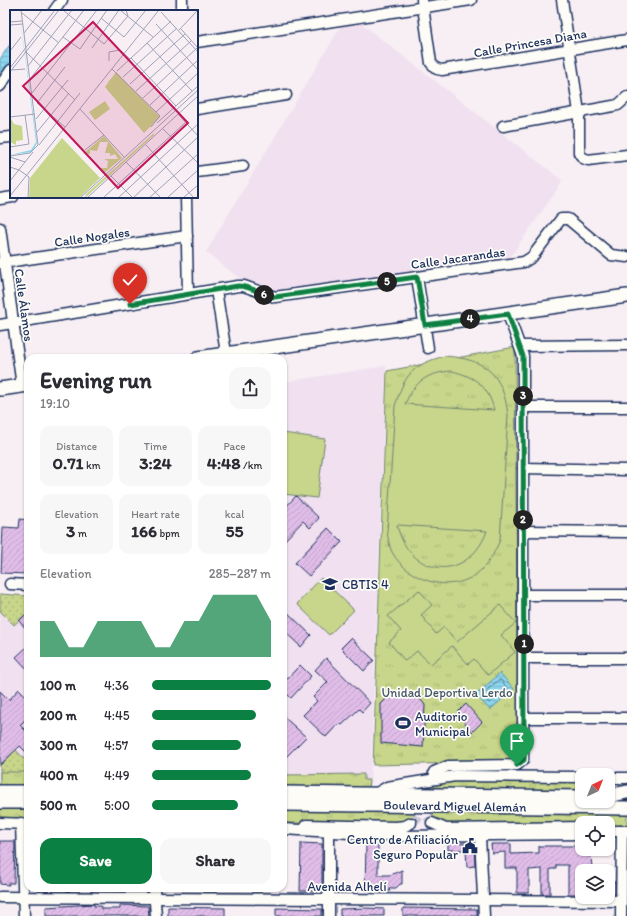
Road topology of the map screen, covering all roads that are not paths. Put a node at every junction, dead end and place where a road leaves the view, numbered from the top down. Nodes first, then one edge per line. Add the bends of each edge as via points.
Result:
1 (62, 0) edge
2 (471, 0) edge
3 (562, 0) edge
4 (422, 4) edge
5 (55, 10) edge
6 (627, 40) edge
7 (198, 42) edge
8 (569, 50) junction
9 (10, 71) edge
10 (0, 86) edge
11 (286, 95) dead end
12 (627, 97) edge
13 (198, 109) edge
14 (579, 112) junction
15 (503, 126) dead end
16 (10, 137) edge
17 (0, 138) edge
18 (627, 154) edge
19 (243, 166) dead end
20 (198, 172) edge
21 (10, 197) edge
22 (186, 198) edge
23 (0, 199) edge
24 (0, 228) edge
25 (187, 236) junction
26 (627, 257) edge
27 (2, 263) edge
28 (417, 277) junction
29 (216, 290) junction
30 (188, 294) junction
31 (627, 296) edge
32 (508, 314) junction
33 (13, 323) junction
34 (0, 325) edge
35 (425, 325) junction
36 (520, 346) junction
37 (627, 346) edge
38 (428, 348) dead end
39 (226, 353) junction
40 (220, 354) edge
41 (24, 380) edge
42 (24, 385) edge
43 (0, 389) edge
44 (523, 407) junction
45 (627, 407) edge
46 (523, 468) junction
47 (627, 470) edge
48 (523, 531) junction
49 (627, 532) edge
50 (10, 584) dead end
51 (24, 585) edge
52 (523, 595) junction
53 (627, 595) edge
54 (524, 658) junction
55 (627, 658) edge
56 (524, 718) junction
57 (627, 718) edge
58 (434, 772) dead end
59 (575, 777) edge
60 (615, 778) edge
61 (627, 778) edge
62 (0, 792) edge
63 (24, 792) edge
64 (627, 792) edge
65 (287, 793) edge
66 (374, 794) junction
67 (615, 795) edge
68 (575, 796) edge
69 (615, 797) edge
70 (627, 798) edge
71 (0, 802) edge
72 (24, 802) edge
73 (287, 804) edge
74 (627, 808) edge
75 (0, 823) edge
76 (411, 823) tunnel mouth
77 (432, 823) dead end
78 (24, 824) edge
79 (287, 826) edge
80 (575, 827) edge
81 (287, 830) edge
82 (624, 831) edge
83 (329, 832) junction
84 (575, 834) edge
85 (480, 836) junction
86 (155, 893) edge
87 (0, 897) edge
88 (24, 897) junction
89 (329, 899) junction
90 (483, 900) junction
91 (621, 901) junction
92 (24, 916) edge
93 (156, 916) edge
94 (330, 916) edge
95 (484, 916) edge
96 (621, 916) edge

1 - 5 street
2 - 4 street
3 - 8 street
4 - 7 street
4 - 8 street, Calle Princesa Diana via 432,63 437,69 447,71
6 - 8 street, Calle Princesa Diana
8 - 14 street
9 - 10 street
11 - 13 street
12 - 14 street via 613,106
14 - 15 street
14 - 18 street via 579,152 583,158 588,160
16 - 17 street
19 - 20 street
21 - 23 street
22 - 25 street
24 - 27 street, Calle Álamos
25 - 27 street, Calle Nogales
25 - 30 street
26 - 28 street, Calle Jacarandas via 611,254 565,217 529,260
27 - 33 street, Calle Álamos
28 - 29 street, Calle Jacarandas via 275,297 244,286
28 - 35 street
29 - 30 street, Calle Jacarandas
29 - 39 street
30 - 33 street, Calle Jacarandas
31 - 32 main road
32 - 35 main road
32 - 36 street
33 - 34 street, Calle Jacarandas
33 - 41 street, Calle Álamos
35 - 38 street
35 - 39 main road
36 - 37 street
36 - 44 street via 523,356
39 - 40 main road
42 - 43 main road
44 - 45 street
44 - 46 street
46 - 47 street
46 - 48 street
48 - 49 street
48 - 52 street
50 - 51 street
52 - 53 street
52 - 54 street
54 - 55 street
54 - 56 street
56 - 57 street
56 - 58 street via 524,760 517,765 448,766
59 - 66 street via 455,776 387,787
60 - 61 street
62 - 63 main road
64 - 67 main road
65 - 66 main road, Boulevard Miguel Alemán
66 - 68 main road, Boulevard Miguel Alemán
69 - 70 main road
71 - 72 main road
73 - 74 main road, Boulevard Miguel Alemán
75 - 78 street
76 - 79 street via 396,827
77 - 80 street via 446,829
78 - 88 street
81 - 83 street
82 - 91 street
83 - 85 street via 400,836
83 - 89 street
84 - 85 street
85 - 90 street
86 - 88 street, Avenida Alhelí
86 - 89 street, Avenida Alhelí
86 - 93 street
87 - 88 street, Avenida Alhelí
88 - 92 street
89 - 90 street, Avenida Alhelí
89 - 94 street
90 - 91 street, Avenida Alhelí
90 - 95 street
91 - 96 street

